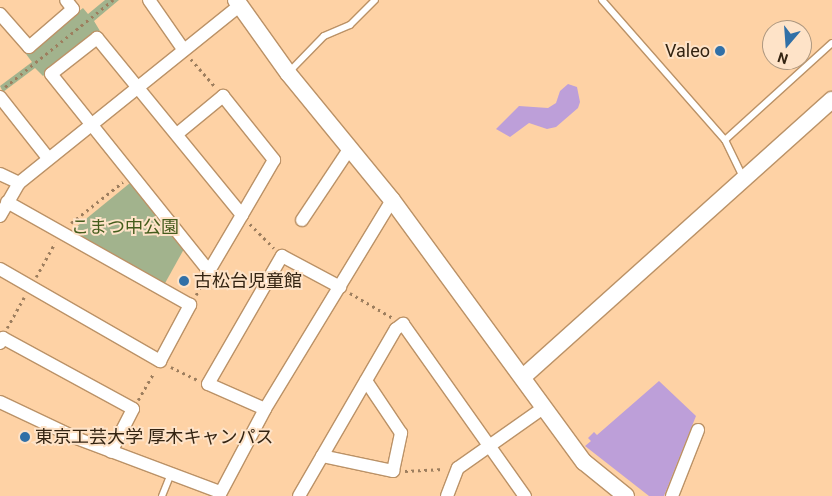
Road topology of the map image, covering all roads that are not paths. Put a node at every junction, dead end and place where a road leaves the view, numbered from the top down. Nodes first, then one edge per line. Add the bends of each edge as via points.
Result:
1 (66, 0) edge
2 (149, 0) edge
3 (375, 0) edge
4 (602, 0) edge
5 (238, 3) edge
6 (0, 14) edge
7 (832, 43) edge
8 (183, 50) junction
9 (288, 72) junction
10 (138, 87) junction
11 (0, 97) edge
12 (832, 100) edge
13 (92, 123) junction
14 (177, 134) junction
15 (725, 140) junction
16 (350, 148) junction
17 (48, 158) junction
18 (0, 174) edge
19 (743, 177) junction
20 (19, 183) junction
21 (392, 200) junction
22 (8, 202) junction
23 (242, 215) junction
24 (0, 216) edge
25 (302, 220) dead end
26 (0, 269) edge
27 (340, 288) junction
28 (1, 340) edge
29 (523, 377) junction
30 (366, 381) junction
31 (0, 402) edge
32 (543, 408) junction
33 (265, 409) junction
34 (699, 437) dead end
35 (487, 446) junction
36 (112, 452) junction
37 (322, 456) junction
38 (170, 474) junction
39 (218, 494) edge
40 (162, 496) edge
41 (299, 496) edge
42 (446, 496) edge
43 (525, 496) edge
44 (626, 496) edge
45 (672, 496) edge

1 - 6 street via 73,9 29,47
2 - 8 street
3 - 9 lane via 350,25 324,36
4 - 15 lane
5 - 8 street
5 - 9 street
7 - 15 lane
8 - 10 street
9 - 16 street
10 - 13 street
10 - 13 street via 97,38 74,55 51,74 52,78
10 - 14 street
11 - 17 street
12 - 19 street
13 - 17 street
13 - 23 street via 210,271
14 - 23 street
14 - 23 street via 223,96 274,160
15 - 19 lane via 730,156
16 - 21 street
16 - 25 street
17 - 20 street
18 - 20 street
19 - 29 street
20 - 22 street
21 - 27 street
21 - 29 street
22 - 24 street
22 - 26 street via 190,305 160,361
27 - 33 street
27 - 33 street via 282,256 208,384
28 - 36 street via 133,409
29 - 32 street
30 - 35 street via 403,324
30 - 37 street
30 - 37 street via 401,433 393,471
31 - 36 street
32 - 35 street
32 - 44 street via 584,462
33 - 39 street
34 - 45 street
35 - 42 street via 458,468
35 - 43 street
36 - 38 street
37 - 41 street
38 - 39 street
38 - 40 lane

